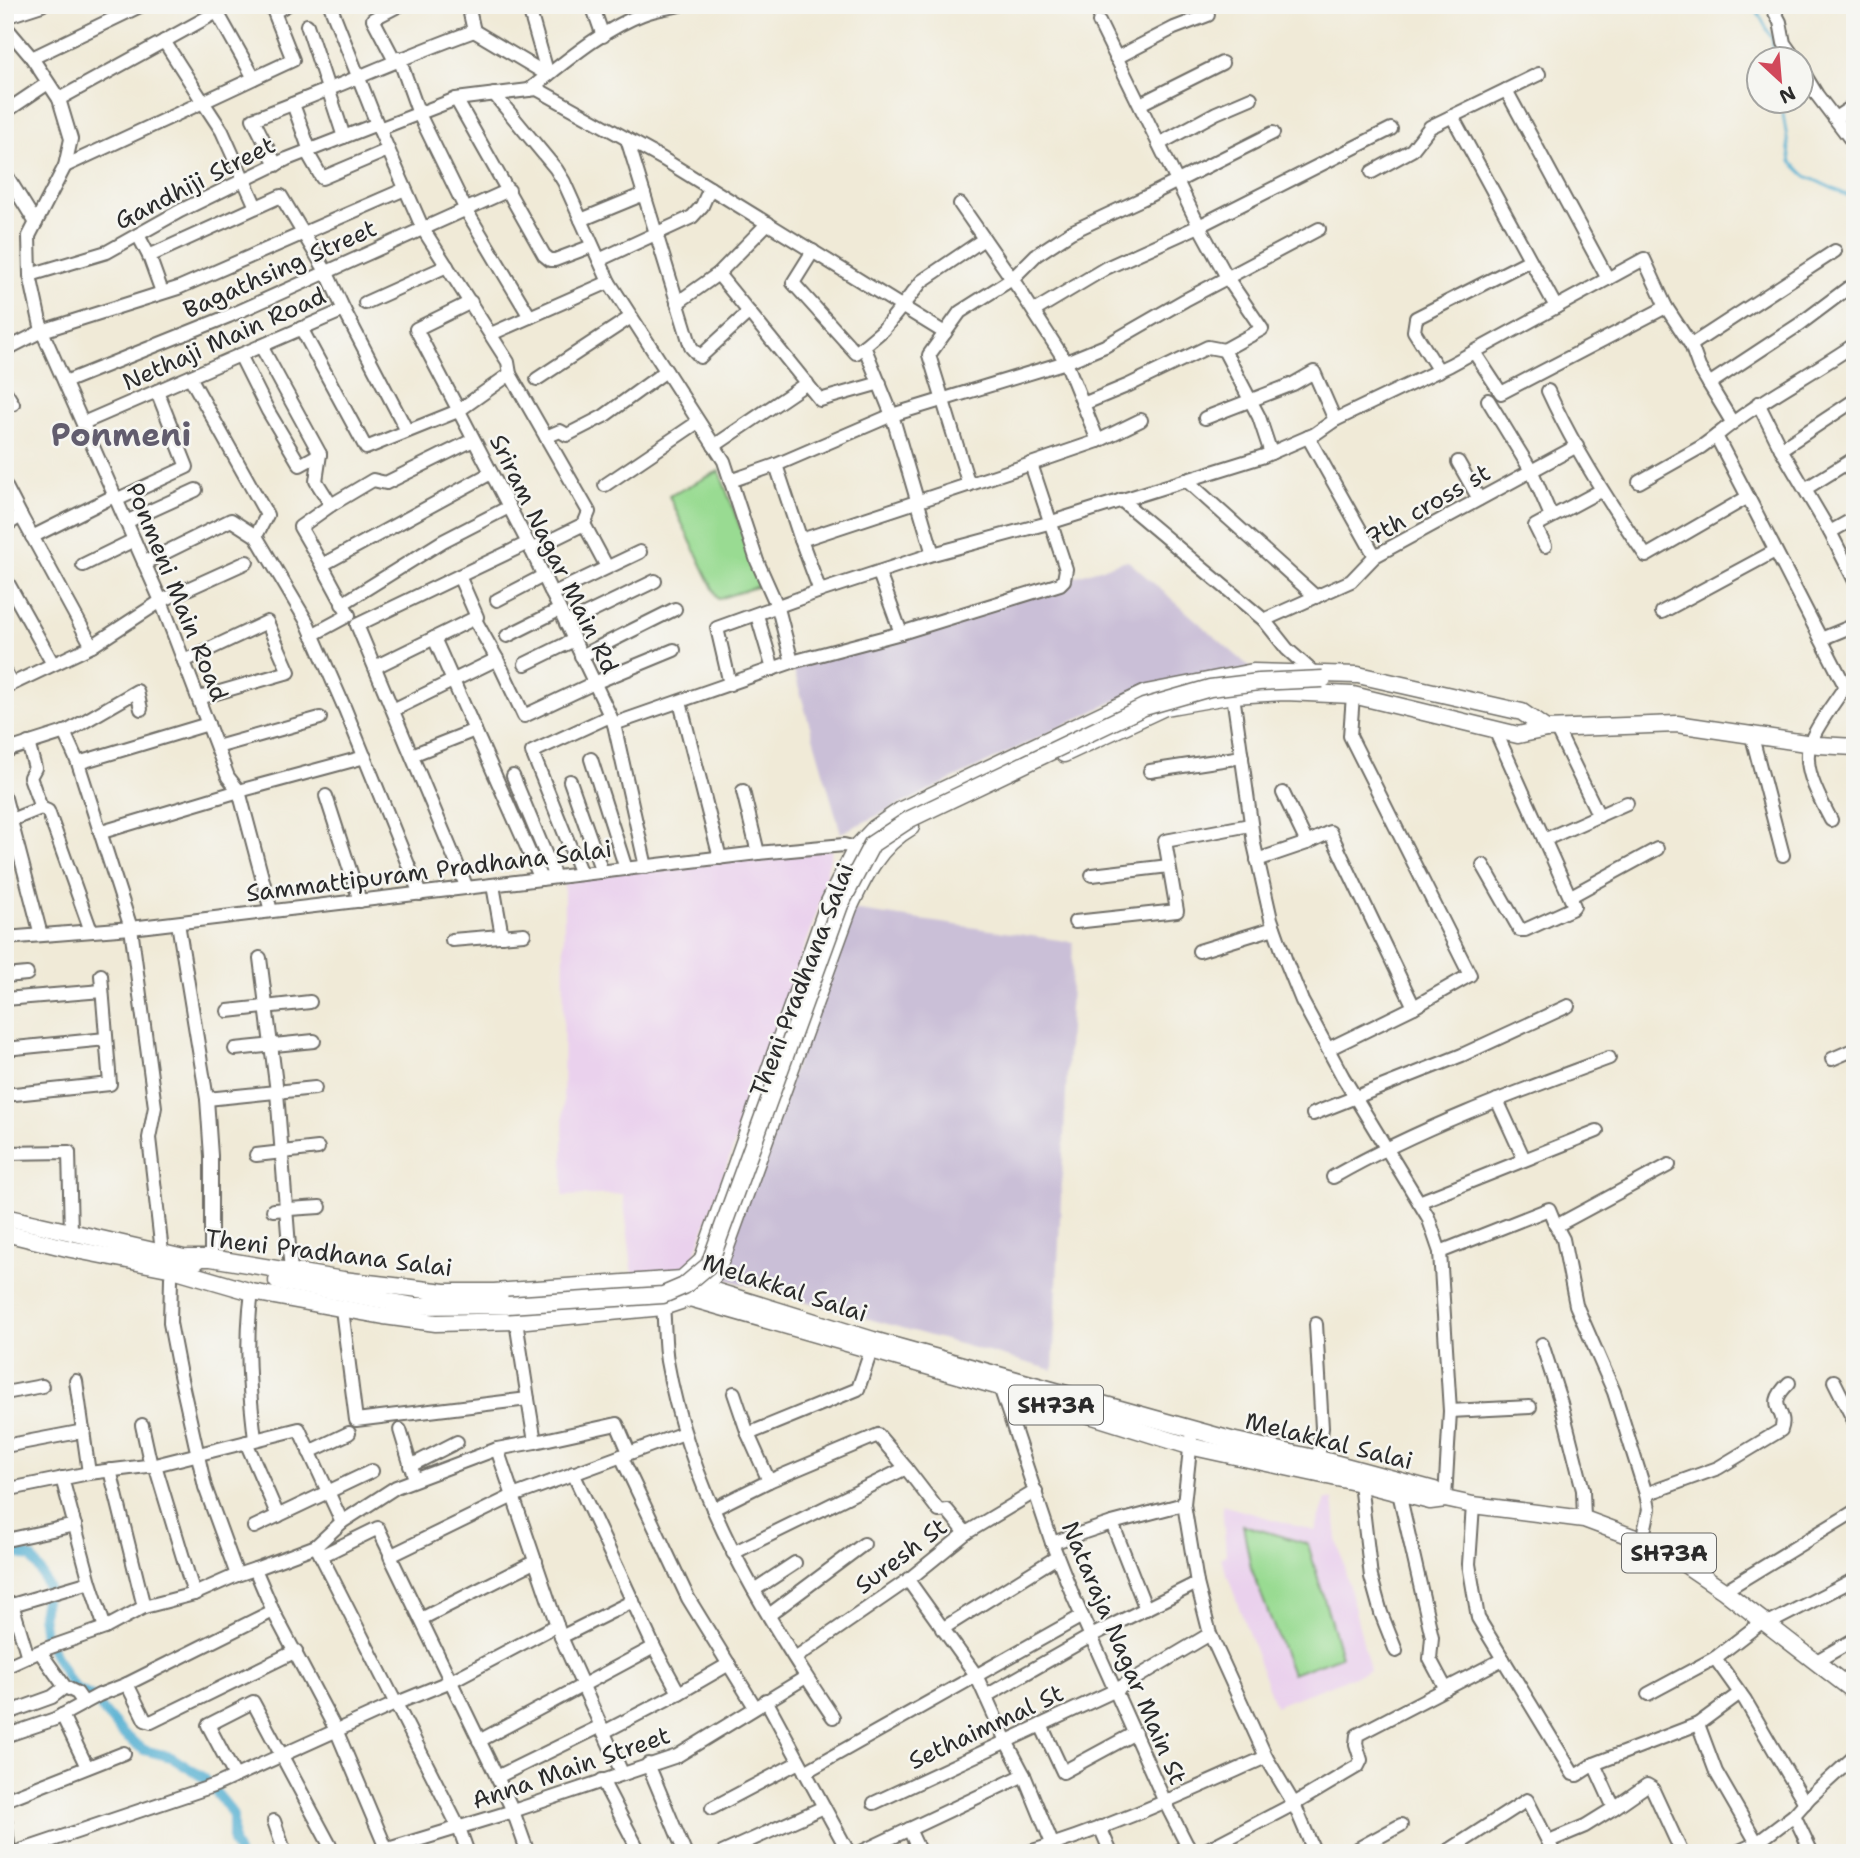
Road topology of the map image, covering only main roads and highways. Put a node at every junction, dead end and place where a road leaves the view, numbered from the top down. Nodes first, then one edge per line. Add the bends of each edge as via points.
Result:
1 (1276, 673) junction
2 (1319, 677) junction
3 (1270, 693) junction
4 (1552, 729) junction
5 (1855, 747) edge
6 (856, 848) junction
7 (874, 860) junction
8 (5, 1217) edge
9 (5, 1233) edge
10 (176, 1261) junction
11 (682, 1279) junction
12 (696, 1293) junction
13 (1192, 1438) junction
14 (1445, 1499) junction
15 (1855, 1692) edge

1 - 2 main road, Theni Pradhana Salai
1 - 3 main road
1 - 6 main road, Theni Pradhana Salai via 1253,672 1146,693 901,810
2 - 4 main road
2 - 10 main road, Theni Pradhana Salai, bridge via 1210,688 1144,707 910,819 872,844 840,905 709,1265 684,1286 663,1295 415,1306
3 - 4 main road, Theni Pradhana Salai via 1353,695 1518,734
3 - 7 main road, Theni Pradhana Salai via 1165,707 942,810 899,834
4 - 5 main road, Theni Pradhana Salai via 1676,724
6 - 7 main road
6 - 11 main road, Theni Pradhana Salai via 830,902 702,1261
7 - 12 main road, Theni Pradhana Salai via 849,908 723,1255 714,1275
8 - 10 main road, Theni Pradhana Salai
9 - 10 main road, Theni Pradhana Salai via 71,1249
10 - 11 main road, Theni Pradhana Salai via 211,1258 445,1293
10 - 12 main road, Theni Pradhana Salai via 252,1292 436,1323 516,1321 663,1307
11 - 12 main road, Melakkal Salai
12 - 13 main road, Melakkal Salai / SH73A via 873,1340
12 - 13 main road, Melakkal Salai / SH73A via 871,1351
13 - 14 main road, Melakkal Salai / SH73A via 1315,1475 1430,1501
13 - 14 main road, Melakkal Salai / SH73A via 1231,1440 1319,1459 1434,1490
14 - 15 main road, Melakkal Salai / SH73A via 1584,1519 1643,1541 1724,1591

